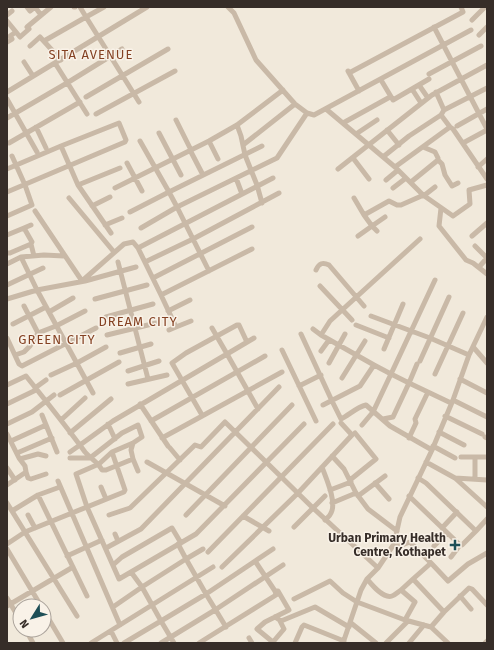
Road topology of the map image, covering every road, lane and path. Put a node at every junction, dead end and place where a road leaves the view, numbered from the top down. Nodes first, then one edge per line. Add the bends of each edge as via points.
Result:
1 (27, 7) edge
2 (51, 7) edge
3 (80, 7) edge
4 (104, 7) edge
5 (147, 7) edge
6 (228, 7) edge
7 (460, 7) edge
8 (486, 7) edge
9 (140, 9) edge
10 (12, 11) dead end
11 (7, 15) edge
12 (41, 15) junction
13 (86, 17) junction
14 (472, 20) dead end
15 (7, 21) edge
16 (434, 27) junction
17 (487, 27) edge
18 (471, 30) dead end
19 (16, 32) junction
20 (479, 35) dead end
21 (99, 36) junction
22 (44, 41) junction
23 (7, 42) edge
24 (444, 45) junction
25 (30, 46) dead end
26 (481, 46) dead end
27 (122, 49) dead end
28 (168, 49) dead end
29 (111, 56) junction
30 (61, 60) junction
31 (24, 62) dead end
32 (452, 62) junction
33 (56, 64) junction
34 (487, 65) edge
35 (175, 71) dead end
36 (122, 75) junction
37 (33, 76) junction
38 (461, 79) junction
39 (381, 80) junction
40 (67, 83) junction
41 (419, 85) junction
42 (487, 88) edge
43 (412, 89) junction
44 (283, 90) junction
45 (359, 91) junction
46 (7, 92) edge
47 (436, 92) junction
48 (134, 94) junction
49 (470, 96) junction
50 (86, 97) dead end
51 (390, 97) junction
52 (428, 98) junction
53 (7, 99) edge
54 (80, 102) junction
55 (139, 102) dead end
56 (421, 103) junction
57 (295, 104) junction
58 (326, 109) junction
59 (487, 109) edge
60 (15, 113) junction
61 (307, 113) junction
62 (443, 113) junction
63 (87, 114) dead end
64 (96, 114) dead end
65 (479, 114) junction
66 (7, 118) edge
67 (176, 120) dead end
68 (377, 120) dead end
69 (343, 123) junction
70 (237, 125) junction
71 (457, 126) dead end
72 (36, 127) junction
73 (450, 127) junction
74 (388, 130) junction
75 (487, 130) edge
76 (27, 132) junction
77 (159, 134) dead end
78 (356, 134) junction
79 (140, 141) dead end
80 (209, 141) junction
81 (9, 143) dead end
82 (463, 143) junction
83 (243, 145) junction
84 (369, 145) junction
85 (399, 145) junction
86 (61, 146) junction
87 (262, 146) dead end
88 (423, 147) junction
89 (46, 148) dead end
90 (191, 150) junction
91 (37, 152) dead end
92 (245, 155) junction
93 (12, 156) dead end
94 (383, 157) junction
95 (353, 158) junction
96 (487, 158) edge
97 (218, 159) dead end
98 (172, 160) junction
99 (438, 160) junction
100 (128, 163) dead end
101 (16, 165) junction
102 (69, 165) junction
103 (478, 167) junction
104 (120, 168) dead end
105 (156, 168) junction
106 (7, 169) edge
107 (338, 169) dead end
108 (397, 169) junction
109 (252, 171) junction
110 (181, 175) dead end
111 (203, 175) junction
112 (135, 178) junction
113 (236, 178) junction
114 (273, 178) dead end
115 (406, 178) junction
116 (369, 179) dead end
117 (487, 179) edge
118 (386, 180) dead end
119 (411, 182) junction
120 (458, 183) dead end
121 (25, 185) junction
122 (78, 185) junction
123 (257, 185) junction
124 (487, 185) edge
125 (435, 187) dead end
126 (115, 188) dead end
127 (393, 188) dead end
128 (142, 191) dead end
129 (7, 192) edge
130 (169, 192) junction
131 (279, 193) dead end
132 (242, 194) junction
133 (423, 195) junction
134 (110, 197) dead end
135 (69, 198) dead end
136 (354, 198) dead end
137 (262, 203) junction
138 (92, 206) junction
139 (177, 207) junction
140 (441, 208) junction
141 (35, 211) dead end
142 (130, 212) dead end
143 (364, 215) junction
144 (7, 216) edge
145 (385, 217) dead end
146 (122, 218) dead end
147 (487, 223) edge
148 (185, 224) junction
149 (31, 225) dead end
150 (106, 225) junction
151 (372, 226) junction
152 (252, 227) dead end
153 (24, 228) junction
154 (141, 228) dead end
155 (377, 231) dead end
156 (111, 233) dead end
157 (7, 235) edge
158 (358, 236) dead end
159 (472, 236) dead end
160 (193, 239) junction
161 (420, 239) dead end
162 (31, 244) junction
163 (475, 246) dead end
164 (138, 248) junction
165 (252, 249) dead end
166 (114, 252) junction
167 (7, 253) edge
168 (200, 254) junction
169 (34, 256) junction
170 (64, 256) junction
171 (21, 257) junction
172 (487, 258) edge
173 (118, 262) dead end
174 (145, 262) junction
175 (7, 264) edge
176 (136, 267) dead end
177 (42, 268) dead end
178 (479, 268) junction
179 (316, 270) dead end
180 (120, 271) junction
181 (209, 271) junction
182 (30, 274) junction
183 (487, 274) edge
184 (153, 278) junction
185 (435, 280) dead end
186 (82, 281) junction
187 (7, 285) edge
188 (146, 285) dead end
189 (320, 286) dead end
190 (38, 290) junction
191 (125, 291) junction
192 (161, 295) junction
193 (357, 297) junction
194 (449, 297) dead end
195 (73, 298) dead end
196 (7, 299) edge
197 (95, 299) dead end
198 (190, 300) dead end
199 (153, 304) dead end
200 (403, 304) dead end
201 (24, 306) dead end
202 (364, 306) dead end
203 (48, 309) junction
204 (130, 310) junction
205 (342, 310) junction
206 (85, 311) dead end
207 (168, 311) junction
208 (463, 313) dead end
209 (29, 316) junction
210 (371, 316) dead end
211 (106, 317) dead end
212 (487, 317) edge
213 (352, 320) dead end
214 (191, 321) dead end
215 (156, 323) dead end
216 (13, 324) dead end
217 (394, 324) junction
218 (356, 325) dead end
219 (56, 326) junction
220 (176, 327) junction
221 (96, 328) dead end
222 (134, 328) junction
223 (212, 328) dead end
224 (313, 329) dead end
225 (169, 330) dead end
226 (411, 331) junction
227 (38, 332) junction
228 (301, 334) dead end
229 (345, 334) dead end
230 (106, 335) dead end
231 (321, 335) junction
232 (8, 336) edge
233 (217, 337) junction
234 (254, 338) dead end
235 (389, 338) junction
236 (430, 338) junction
237 (328, 340) junction
238 (365, 341) dead end
239 (246, 342) junction
240 (66, 344) junction
241 (151, 344) dead end
242 (339, 345) junction
243 (448, 345) junction
244 (106, 347) dead end
245 (139, 347) junction
246 (474, 348) junction
247 (384, 349) dead end
248 (282, 350) dead end
249 (321, 351) dead end
250 (120, 353) dead end
251 (227, 354) junction
252 (15, 355) junction
253 (356, 355) junction
254 (469, 355) junction
255 (265, 356) dead end
256 (159, 361) dead end
257 (119, 362) dead end
258 (77, 363) junction
259 (329, 363) dead end
260 (487, 363) edge
261 (374, 365) junction
262 (144, 366) junction
263 (128, 371) dead end
264 (237, 371) junction
265 (282, 372) dead end
266 (391, 374) junction
267 (435, 374) dead end
268 (52, 375) dead end
269 (167, 375) dead end
270 (320, 375) junction
271 (342, 378) dead end
272 (148, 379) junction
273 (460, 379) junction
274 (46, 380) dead end
275 (182, 380) junction
276 (86, 381) junction
277 (409, 383) junction
278 (128, 384) dead end
279 (7, 385) edge
280 (299, 386) junction
281 (279, 387) dead end
282 (36, 389) junction
283 (248, 391) junction
284 (428, 392) junction
285 (93, 393) dead end
286 (487, 393) edge
287 (85, 398) dead end
288 (192, 398) junction
289 (111, 399) dead end
290 (332, 401) junction
291 (452, 401) junction
292 (46, 402) junction
293 (7, 404) edge
294 (140, 404) junction
295 (292, 405) dead end
296 (322, 405) dead end
297 (258, 409) junction
298 (374, 412) junction
299 (42, 415) dead end
300 (204, 415) junction
301 (445, 416) junction
302 (487, 417) edge
303 (61, 420) junction
304 (151, 420) junction
305 (382, 420) junction
306 (316, 421) dead end
307 (341, 423) dead end
308 (7, 424) edge
309 (108, 424) junction
310 (304, 424) dead end
311 (333, 424) dead end
312 (46, 425) junction
313 (357, 430) junction
314 (439, 432) junction
315 (70, 433) junction
316 (236, 433) junction
317 (7, 434) edge
318 (485, 436) edge
319 (52, 438) junction
320 (115, 438) junction
321 (162, 438) junction
322 (409, 438) junction
323 (133, 443) junction
324 (12, 444) junction
325 (464, 444) dead end
326 (80, 445) junction
327 (7, 448) edge
328 (251, 448) junction
329 (432, 448) junction
330 (58, 452) dead end
331 (112, 452) junction
332 (17, 453) junction
333 (46, 456) dead end
334 (332, 456) junction
335 (461, 457) dead end
336 (476, 457) junction
337 (487, 457) edge
338 (90, 458) junction
339 (455, 458) dead end
340 (20, 459) junction
341 (133, 460) junction
342 (180, 460) junction
343 (147, 462) dead end
344 (426, 462) junction
345 (266, 463) junction
346 (99, 464) junction
347 (118, 466) junction
348 (322, 467) junction
349 (7, 468) edge
350 (138, 471) dead end
351 (26, 472) junction
352 (166, 473) junction
353 (46, 474) dead end
354 (385, 476) dead end
355 (281, 477) junction
356 (418, 478) junction
357 (455, 478) junction
358 (475, 479) junction
359 (15, 480) junction
360 (487, 480) edge
361 (58, 481) dead end
362 (350, 481) junction
363 (375, 483) junction
364 (186, 484) junction
365 (7, 485) edge
366 (60, 487) junction
367 (101, 487) dead end
368 (330, 490) junction
369 (298, 493) junction
370 (357, 494) junction
371 (38, 495) junction
372 (205, 495) junction
373 (325, 496) dead end
374 (409, 496) junction
375 (106, 499) junction
376 (388, 499) dead end
377 (332, 503) junction
378 (224, 506) junction
379 (9, 507) edge
380 (87, 507) junction
381 (487, 507) edge
382 (313, 508) junction
383 (457, 512) junction
384 (72, 513) junction
385 (28, 515) dead end
386 (108, 515) dead end
387 (186, 515) dead end
388 (243, 516) junction
389 (487, 519) edge
390 (325, 520) junction
391 (50, 522) junction
392 (263, 527) junction
393 (294, 527) dead end
394 (35, 528) junction
395 (442, 528) junction
396 (269, 531) dead end
397 (396, 531) junction
398 (476, 531) junction
399 (25, 532) junction
400 (447, 533) junction
401 (115, 534) dead end
402 (102, 540) junction
403 (118, 541) junction
404 (7, 544) edge
405 (179, 544) junction
406 (394, 544) junction
407 (460, 545) junction
408 (434, 546) dead end
409 (87, 547) junction
410 (106, 548) junction
411 (7, 549) edge
412 (203, 549) dead end
413 (273, 549) dead end
414 (208, 552) dead end
415 (485, 554) edge
416 (67, 556) junction
417 (451, 557) dead end
418 (186, 559) junction
419 (255, 561) junction
420 (487, 561) edge
421 (431, 563) junction
422 (113, 565) junction
423 (283, 565) dead end
424 (73, 567) junction
425 (213, 567) dead end
426 (222, 567) dead end
427 (378, 568) junction
428 (131, 572) junction
429 (197, 577) junction
430 (266, 577) junction
431 (53, 578) junction
432 (367, 579) junction
433 (413, 579) junction
434 (142, 588) junction
435 (401, 590) junction
436 (32, 591) junction
437 (275, 591) junction
438 (206, 594) junction
439 (87, 596) dead end
440 (460, 596) junction
441 (7, 598) edge
442 (36, 598) edge
443 (294, 599) dead end
444 (357, 602) junction
445 (151, 604) junction
446 (9, 605) edge
447 (487, 605) edge
448 (112, 607) junction
449 (471, 609) dead end
450 (215, 610) junction
451 (444, 612) junction
452 (77, 616) dead end
453 (275, 617) junction
454 (407, 620) junction
455 (161, 621) junction
456 (280, 621) junction
457 (52, 624) edge
458 (120, 624) junction
459 (350, 625) junction
460 (424, 625) junction
461 (226, 627) junction
462 (431, 627) junction
463 (111, 631) junction
464 (171, 638) junction
465 (249, 638) dead end
466 (344, 642) edge
467 (63, 643) edge
468 (91, 643) edge
469 (117, 643) edge
470 (124, 643) edge
471 (161, 643) edge
472 (174, 643) edge
473 (199, 643) edge
474 (252, 643) edge
475 (274, 643) edge
476 (295, 643) edge
477 (376, 643) edge
478 (386, 643) edge
479 (409, 643) edge
480 (448, 643) edge

1 - 12 street via 30,11 35,8
2 - 12 street
3 - 13 street
4 - 13 street
5 - 9 street
6 - 44 street via 234,13 256,60
7 - 16 street via 464,12
8 - 14 street
9 - 21 street
10 - 11 street
12 - 19 street via 20,37
13 - 21 street
13 - 22 street
15 - 19 street
16 - 24 street
16 - 45 street via 349,72
17 - 20 street
18 - 24 street
19 - 23 street
21 - 29 street
21 - 30 street
22 - 25 street via 40,37
22 - 30 street
24 - 32 street
24 - 39 street
26 - 32 street
27 - 29 street
28 - 36 street
29 - 36 street
29 - 40 street
30 - 33 street
31 - 37 street
32 - 38 street
32 - 41 street
33 - 37 street
33 - 40 street
34 - 38 street
35 - 48 street
36 - 48 street
36 - 50 street
37 - 46 street
38 - 47 street
38 - 49 street
39 - 45 street
39 - 51 street
40 - 54 street
40 - 60 street
41 - 43 street
41 - 52 street
42 - 49 street
43 - 51 street via 394,100
43 - 56 street
44 - 57 street
44 - 70 street
45 - 58 street
47 - 52 street
47 - 62 street
48 - 55 street
48 - 64 street
49 - 62 street
49 - 65 street
51 - 69 street
52 - 56 street
53 - 60 street
54 - 63 street
54 - 72 street
56 - 74 street
57 - 61 street
57 - 83 street
58 - 61 street via 314,115
58 - 69 street
59 - 65 street
60 - 66 street
60 - 76 street
61 - 109 street via 277,158
62 - 73 street
62 - 85 street
65 - 71 street
65 - 75 street
67 - 90 street
68 - 78 street
69 - 78 street
70 - 80 street
70 - 83 street
72 - 76 street
72 - 89 street
73 - 82 street
73 - 88 street
74 - 84 street
74 - 85 street
75 - 82 street
76 - 81 street
76 - 91 street
77 - 98 street
78 - 84 street
79 - 105 street
80 - 90 street
80 - 97 street
82 - 103 street
83 - 92 street
84 - 94 street
84 - 95 street
85 - 94 street
86 - 101 street
86 - 102 street
86 - 102 street via 120,125 126,141
87 - 92 street
88 - 99 street via 435,152
88 - 108 street
90 - 98 street
90 - 111 street
92 - 109 street
92 - 111 street
93 - 101 street
94 - 108 street
95 - 107 street
95 - 116 street
96 - 103 street
98 - 105 street
98 - 110 street
99 - 119 street
99 - 120 street via 452,185
100 - 112 street
101 - 106 street
101 - 121 street
102 - 121 street
102 - 122 street
103 - 117 street
104 - 122 street
105 - 112 street
105 - 130 street
108 - 115 street
108 - 118 street
109 - 113 street
109 - 123 street
111 - 130 street
112 - 126 street
112 - 128 street
113 - 132 street
113 - 139 street
114 - 123 street
115 - 119 street
115 - 127 street
119 - 133 street
121 - 129 street
121 - 144 street via 32,205
122 - 138 street
123 - 132 street
123 - 137 street
124 - 140 street via 469,190 470,204 454,216
125 - 133 street
130 - 139 street
130 - 142 street
131 - 137 street
132 - 148 street
133 - 140 street
133 - 143 street via 399,205 389,201
134 - 138 street
135 - 166 street
136 - 143 street
137 - 160 street
138 - 150 street
139 - 148 street
139 - 154 street
140 - 178 street via 439,226 466,260
141 - 170 street
143 - 151 street
145 - 151 street
146 - 150 street
147 - 159 street
148 - 160 street
148 - 164 street
149 - 153 street
150 - 156 street
151 - 155 street
151 - 158 street
152 - 168 street
153 - 157 street
153 - 162 street
160 - 168 street
160 - 174 street
161 - 193 street
162 - 167 street
162 - 169 street
163 - 172 street
164 - 166 street via 133,242 124,244
164 - 174 street
165 - 181 street
166 - 186 street
168 - 181 street
168 - 184 street
169 - 170 street
169 - 171 street
170 - 186 street
171 - 175 street
171 - 182 street
172 - 178 street
173 - 180 street
174 - 184 street
176 - 180 street
177 - 182 street
178 - 183 street
179 - 193 street via 318,265 329,265
180 - 186 street
180 - 191 street
181 - 192 street
182 - 187 street
182 - 190 street
184 - 192 street
185 - 226 street
186 - 190 street
188 - 191 street
189 - 205 street
190 - 196 street
190 - 203 street
191 - 197 street
191 - 204 street
192 - 207 street
193 - 202 street
193 - 205 street
194 - 236 street
195 - 203 street
198 - 207 street
199 - 204 street
200 - 217 street
201 - 209 street
203 - 209 street
203 - 219 street
204 - 211 street
204 - 222 street
205 - 213 street
205 - 231 street via 330,321
206 - 219 street
207 - 220 street
208 - 243 street
209 - 216 street
209 - 227 street
210 - 217 street
212 - 246 street
214 - 220 street
215 - 222 street
217 - 226 street
217 - 235 street
218 - 235 street
219 - 227 street
219 - 240 street
220 - 225 street
221 - 240 street
222 - 230 street
222 - 245 street
223 - 233 street
224 - 231 street
226 - 236 street
226 - 266 street
227 - 252 street via 24,352
228 - 270 street
229 - 242 street
231 - 237 street
232 - 252 street
233 - 239 street via 238,325
233 - 251 street
233 - 275 street via 173,361
234 - 239 street
235 - 247 street
236 - 243 street
236 - 277 street
237 - 242 street
237 - 249 street
238 - 253 street
239 - 251 street
240 - 252 street via 22,366
240 - 258 street
241 - 245 street
242 - 253 street
242 - 259 street
243 - 254 street
243 - 267 street
244 - 258 street
245 - 250 street
245 - 262 street
246 - 254 street
246 - 260 street
248 - 280 street
251 - 264 street
251 - 275 street
253 - 261 street
253 - 271 street
254 - 273 street
255 - 264 street
256 - 262 street
257 - 276 street
258 - 268 street
258 - 276 street
261 - 266 street
261 - 290 street via 360,386
262 - 263 street
262 - 272 street
264 - 283 street
264 - 288 street
265 - 283 street
266 - 277 street
266 - 298 street
269 - 272 street
270 - 280 street
270 - 290 street
272 - 278 street
273 - 286 street
273 - 291 street
274 - 282 street
275 - 288 street
275 - 294 street
276 - 285 street
276 - 292 street
277 - 284 street
277 - 305 street via 393,417
279 - 282 street via 26,376
280 - 306 street
281 - 297 street
282 - 292 street
282 - 293 street
283 - 297 street
283 - 300 street
284 - 291 street
284 - 322 street
287 - 303 street
288 - 300 street
288 - 304 street
289 - 315 street
290 - 296 street
290 - 298 street via 341,419 363,405
291 - 301 street
291 - 302 street
292 - 303 street
292 - 308 street
294 - 304 street
294 - 309 street
295 - 328 street
297 - 316 street
298 - 305 street
298 - 313 street
299 - 312 street
300 - 321 street
301 - 314 street
301 - 318 street
303 - 315 street
304 - 321 street
305 - 322 street
307 - 313 street
309 - 320 street
309 - 326 street
310 - 345 street
311 - 355 street
312 - 319 street
312 - 324 street
313 - 334 street
313 - 362 street via 376,459
314 - 325 street
314 - 329 street
315 - 326 street
316 - 328 street
316 - 342 street via 225,422 201,447 195,445
316 - 364 street
317 - 324 street
319 - 330 street
319 - 332 street
320 - 323 street via 138,425 142,437
320 - 338 street
321 - 342 street
322 - 329 street
323 - 331 street
323 - 341 street
324 - 327 street
324 - 332 street
326 - 338 street
326 - 338 street via 70,455
328 - 345 street
328 - 372 street
329 - 339 street
329 - 344 street
331 - 346 street
331 - 347 street
332 - 340 street
333 - 340 street via 38,454
334 - 348 street
334 - 362 street via 344,469
335 - 336 street
336 - 337 street
336 - 358 street
338 - 346 street
340 - 351 street
341 - 347 street
341 - 350 street
342 - 352 street
343 - 352 street
344 - 356 street
344 - 357 street
345 - 355 street
345 - 378 street
346 - 347 street via 104,471
346 - 380 street via 76,474
347 - 375 street via 125,491
348 - 368 street
348 - 369 street
349 - 359 street
351 - 353 street via 31,479
351 - 359 street
352 - 364 street
352 - 386 street via 130,508
354 - 363 street
355 - 369 street
355 - 388 street
356 - 374 street
356 - 383 street
357 - 358 street
357 - 381 street
358 - 360 street
359 - 365 street
361 - 366 street
362 - 368 street
362 - 370 street
363 - 370 street
363 - 376 street
364 - 372 street
364 - 403 street via 141,529
366 - 371 street
366 - 384 street
367 - 375 street
368 - 377 street
369 - 382 street
369 - 392 street
370 - 377 street
370 - 397 street via 368,509
371 - 379 street
371 - 391 street
372 - 378 street
372 - 387 street
373 - 382 street
374 - 395 street
374 - 397 street
375 - 380 street
377 - 390 street via 332,512
378 - 405 street via 196,534
379 - 399 street
380 - 384 street
380 - 402 street
382 - 390 street
382 - 393 street
383 - 395 street
383 - 398 street
384 - 391 street
384 - 409 street
385 - 394 street
388 - 392 street
388 - 414 street
389 - 398 street
390 - 427 street
391 - 394 street
391 - 416 street
392 - 396 street
392 - 426 street
394 - 399 street
395 - 400 street
397 - 406 street
398 - 407 street
399 - 404 street
399 - 431 street
400 - 407 street
400 - 408 street
401 - 403 street
402 - 409 street
402 - 410 street
403 - 410 street
405 - 418 street
405 - 422 street via 172,528
405 - 428 street
406 - 421 street via 410,542
406 - 427 street
407 - 417 street
409 - 416 street
409 - 448 street
410 - 422 street
411 - 436 street
412 - 418 street
413 - 419 street
415 - 420 street
415 - 421 street via 448,581
416 - 424 street
418 - 429 street
418 - 434 street
419 - 430 street
419 - 438 street
421 - 433 street
422 - 428 street via 119,579
423 - 430 street
424 - 431 street
424 - 439 street
425 - 429 street
427 - 432 street
428 - 434 street
429 - 438 street
429 - 445 street
430 - 437 street
430 - 450 street
431 - 436 street
431 - 452 street
432 - 435 street via 380,592 389,596
432 - 444 street via 360,590
433 - 435 street
433 - 451 street
434 - 445 street
434 - 448 street
435 - 454 street via 415,602
436 - 442 street
436 - 446 street
437 - 453 street via 278,591 289,610
437 - 461 street via 274,597
438 - 450 street
438 - 455 street
440 - 447 street via 471,588
440 - 449 street
440 - 451 street
441 - 446 street
443 - 444 street via 330,581
444 - 454 street
444 - 459 street
445 - 455 street
445 - 458 street
448 - 458 street
450 - 461 street
450 - 464 street
451 - 462 street
453 - 456 street
453 - 475 street via 257,627 259,632
454 - 460 street
454 - 478 street
455 - 464 street
455 - 470 street
456 - 459 street via 315,607
456 - 475 street via 284,628
457 - 467 street
458 - 463 street
459 - 466 street
459 - 477 street
460 - 462 street
460 - 479 street
461 - 473 street
462 - 480 street
463 - 468 street
463 - 469 street
464 - 471 street
464 - 472 street
465 - 474 street
466 - 476 street via 304,625

